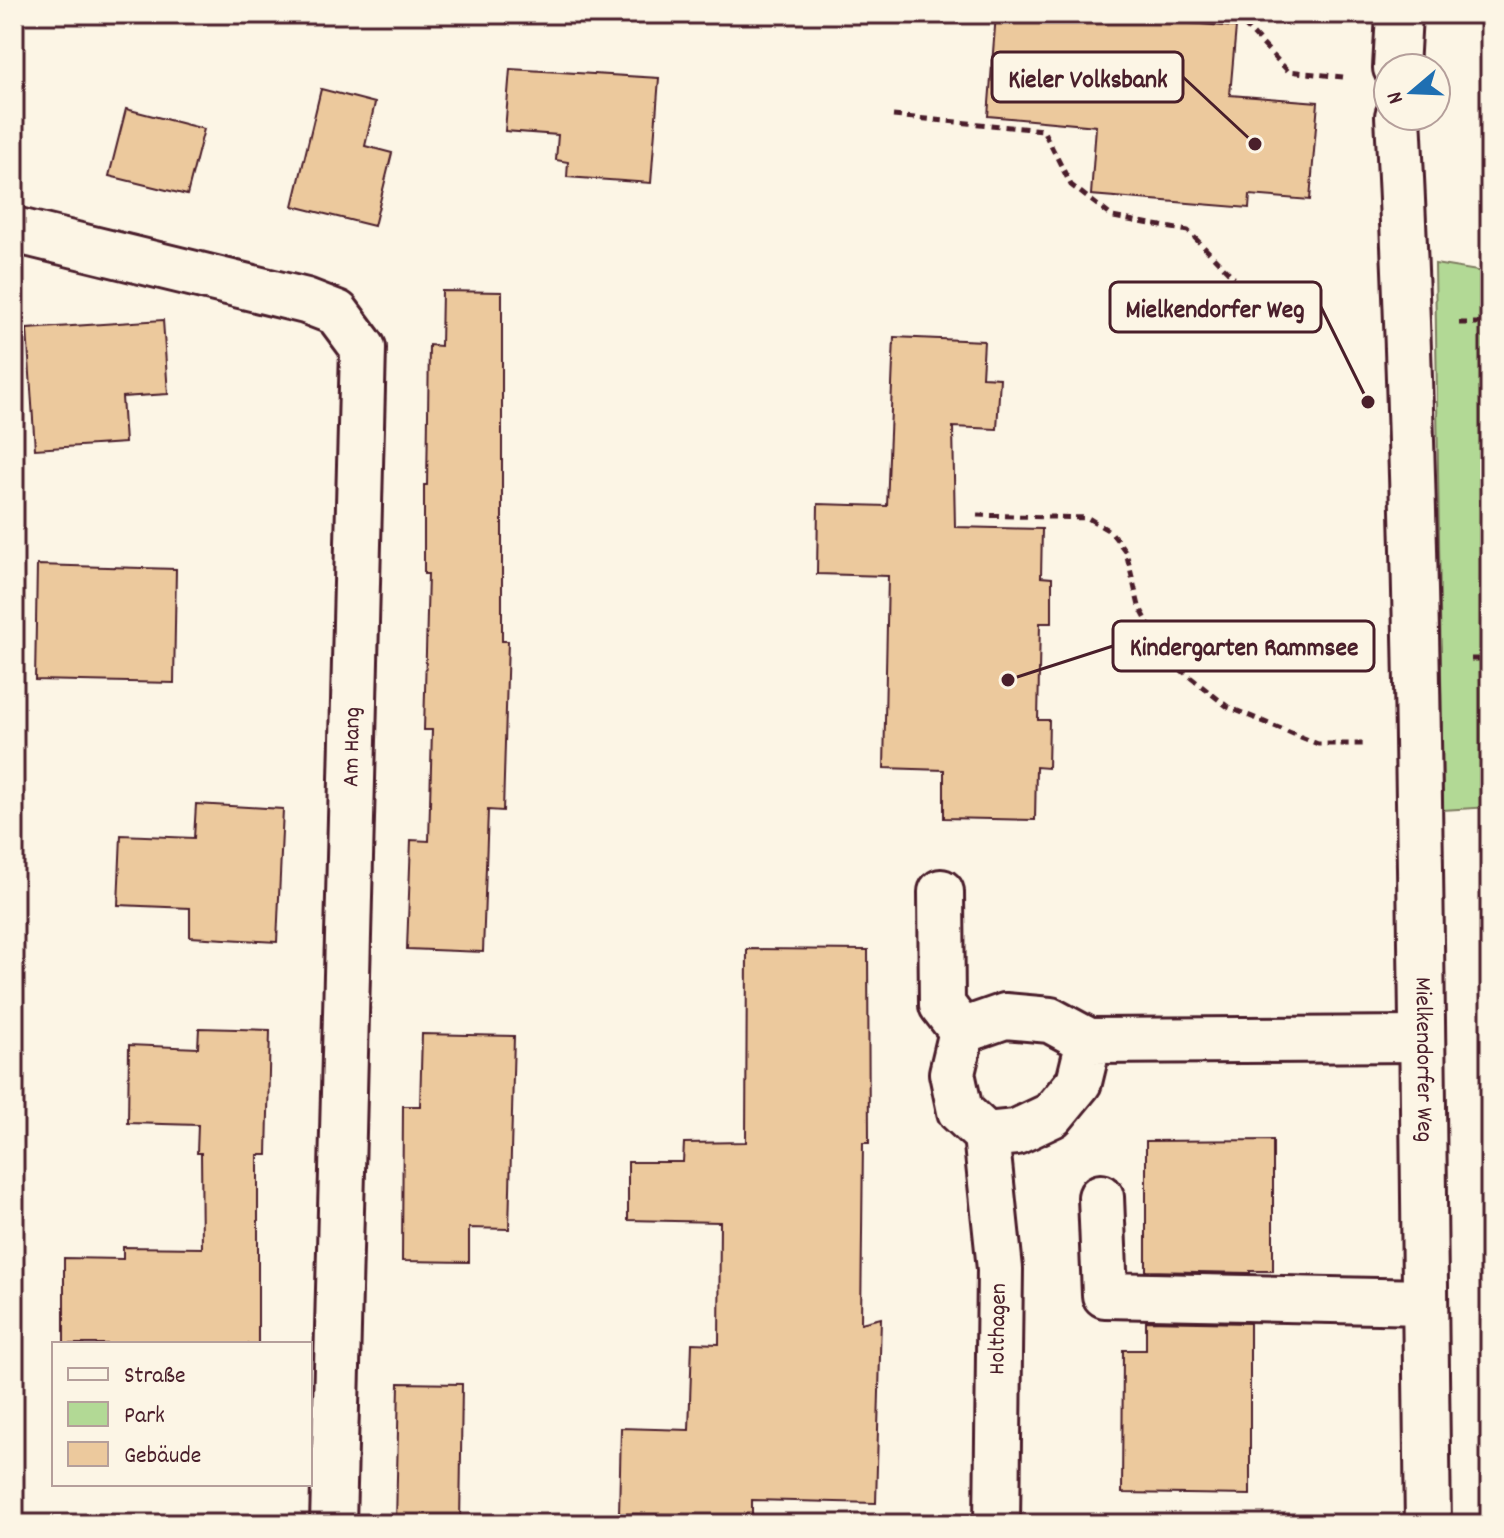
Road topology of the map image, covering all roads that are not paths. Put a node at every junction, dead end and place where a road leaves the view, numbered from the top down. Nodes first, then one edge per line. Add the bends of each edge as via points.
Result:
1 (1399, 14) edge
2 (1397, 52) edge
3 (1399, 132) edge
4 (14, 230) edge
5 (941, 892) dead end
6 (962, 1031) junction
7 (1421, 1039) junction
8 (1089, 1041) junction
9 (986, 1135) junction
10 (1101, 1197) dead end
11 (1425, 1302) junction
12 (333, 1524) edge
13 (997, 1524) edge
14 (1428, 1524) edge

1 - 2 street
3 - 7 street, Mielkendorfer Weg
4 - 12 street, Am Hang via 306,301 337,313 363,348
5 - 6 street via 942,1005
6 - 8 street via 1005,1016 1050,1020
6 - 9 street via 952,1073 960,1111
7 - 8 street
7 - 11 street, Mielkendorfer Weg
8 - 9 street via 1079,1082 1052,1115 1016,1132
9 - 13 street, Holthagen via 1000,1269
10 - 11 street via 1105,1295
11 - 14 street, Mielkendorfer Weg

